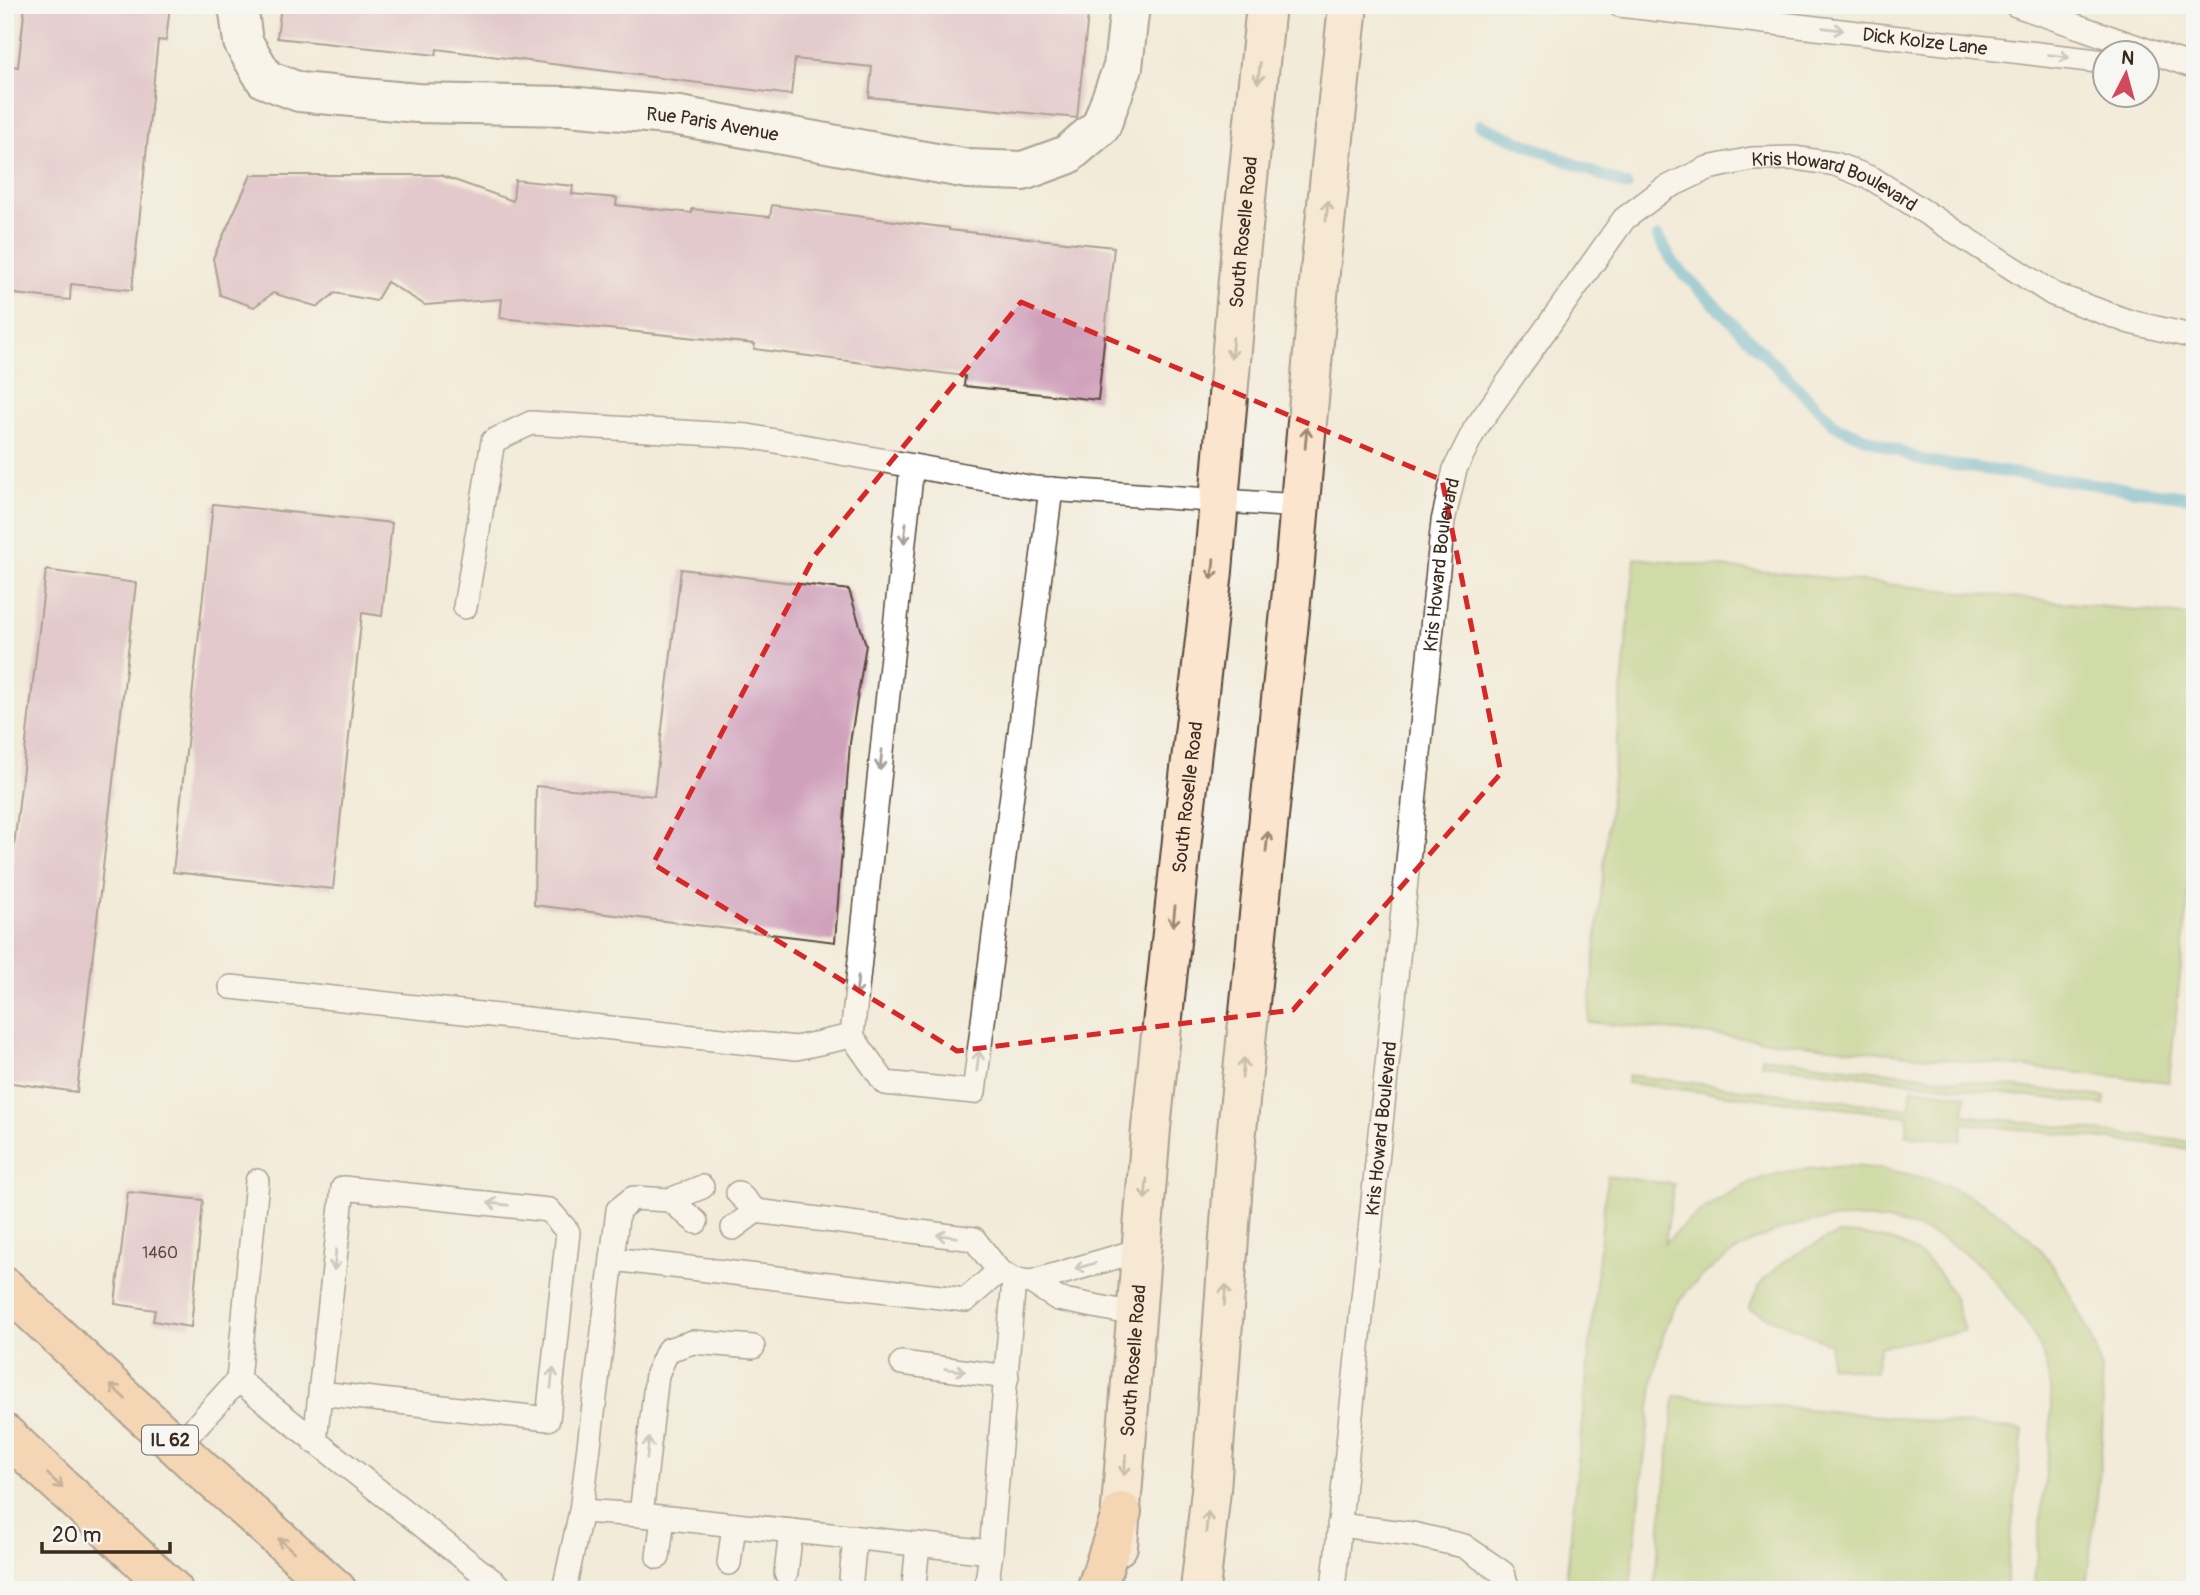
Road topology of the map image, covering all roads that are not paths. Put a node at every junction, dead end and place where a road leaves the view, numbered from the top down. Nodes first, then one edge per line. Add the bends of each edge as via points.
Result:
1 (239, 5) edge
2 (1130, 5) edge
3 (1266, 5) edge
4 (1348, 5) edge
5 (1619, 5) edge
6 (2016, 5) edge
7 (2092, 60) edge
8 (2162, 67) edge
9 (2195, 70) edge
10 (2195, 337) edge
11 (912, 466) junction
12 (1051, 489) junction
13 (1218, 501) junction
14 (1299, 506) junction
15 (466, 607) dead end
16 (231, 987) dead end
17 (852, 1036) junction
18 (257, 1181) dead end
19 (702, 1187) dead end
20 (738, 1193) dead end
21 (670, 1200) junction
22 (756, 1212) junction
23 (696, 1222) dead end
24 (733, 1228) dead end
25 (1140, 1250) junction
26 (612, 1259) junction
27 (1015, 1278) junction
28 (5, 1287) edge
29 (1135, 1314) junction
30 (753, 1347) dead end
31 (902, 1363) dead end
32 (1007, 1377) junction
33 (238, 1381) junction
34 (320, 1393) junction
35 (5, 1434) edge
36 (314, 1442) junction
37 (177, 1447) junction
38 (581, 1511) junction
39 (1122, 1512) junction
40 (652, 1517) junction
41 (734, 1525) junction
42 (1339, 1525) junction
43 (791, 1531) junction
44 (855, 1538) junction
45 (918, 1545) junction
46 (991, 1552) junction
47 (658, 1557) dead end
48 (729, 1563) dead end
49 (786, 1573) dead end
50 (851, 1580) dead end
51 (914, 1585) dead end
52 (173, 1590) edge
53 (337, 1590) edge
54 (504, 1590) edge
55 (564, 1590) edge
56 (986, 1590) edge
57 (1096, 1590) edge
58 (1114, 1590) edge
59 (1200, 1590) edge
60 (1333, 1590) edge
61 (1508, 1590) edge

1 - 2 street, Rue Paris Avenue via 243,42 265,79 299,92 417,103 568,106 679,116 968,169 1023,171 1067,155 1101,126 1123,67
3 -> 13 main road, South Roselle Road
14 -> 4 main road
5 -> 7 lane, Dick Kolze Lane
6 - 9 lane
8 - 9 lane
10 - 42 lane, Kris Howard Boulevard via 2130,322 2053,294 1873,179 1835,164 1795,158 1752,159 1708,169 1664,189 1624,219 1475,429 1455,469 1443,521
11 - 12 lane
11 - 15 lane via 748,436 531,423 494,441
11 -> 17 lane
12 - 13 lane
17 -> 12 lane via 885,1083 974,1092
13 - 14 lane
13 -> 25 main road, South Roselle Road
59 -> 14 main road via 1236,1140
16 - 17 lane via 796,1048
18 - 33 lane
19 - 21 lane
20 - 22 lane
21 - 23 lane
21 - 26 lane via 633,1198 618,1210
22 - 24 lane
27 -> 22 lane via 974,1239
25 -> 27 lane
25 - 29 main road, South Roselle Road
26 - 27 lane via 966,1300
26 - 38 lane
27 - 29 lane via 1058,1299
27 - 32 lane
37 -> 28 main road, IL 62
29 -> 39 main road, South Roselle Road
40 -> 30 lane via 657,1374 668,1350 694,1342
31 -> 32 lane
32 - 46 lane
33 - 36 lane
33 - 37 lane
34 -> 34 lane via 548,1419 568,1231 549,1210 343,1188
34 - 36 lane
35 -> 52 main road
36 - 54 lane
53 -> 37 main road, IL 62
38 - 40 lane
38 - 55 lane
39 - 57 main road
39 - 58 main road, South Roselle Road
40 - 41 lane
40 - 47 lane
41 - 43 lane
41 - 48 lane
42 - 60 lane, Kris Howard Boulevard
42 - 61 lane via 1464,1546 1503,1573
43 - 44 lane
43 - 49 lane
44 - 45 lane
44 - 50 lane
45 - 46 lane
45 - 51 lane
46 - 56 lane

